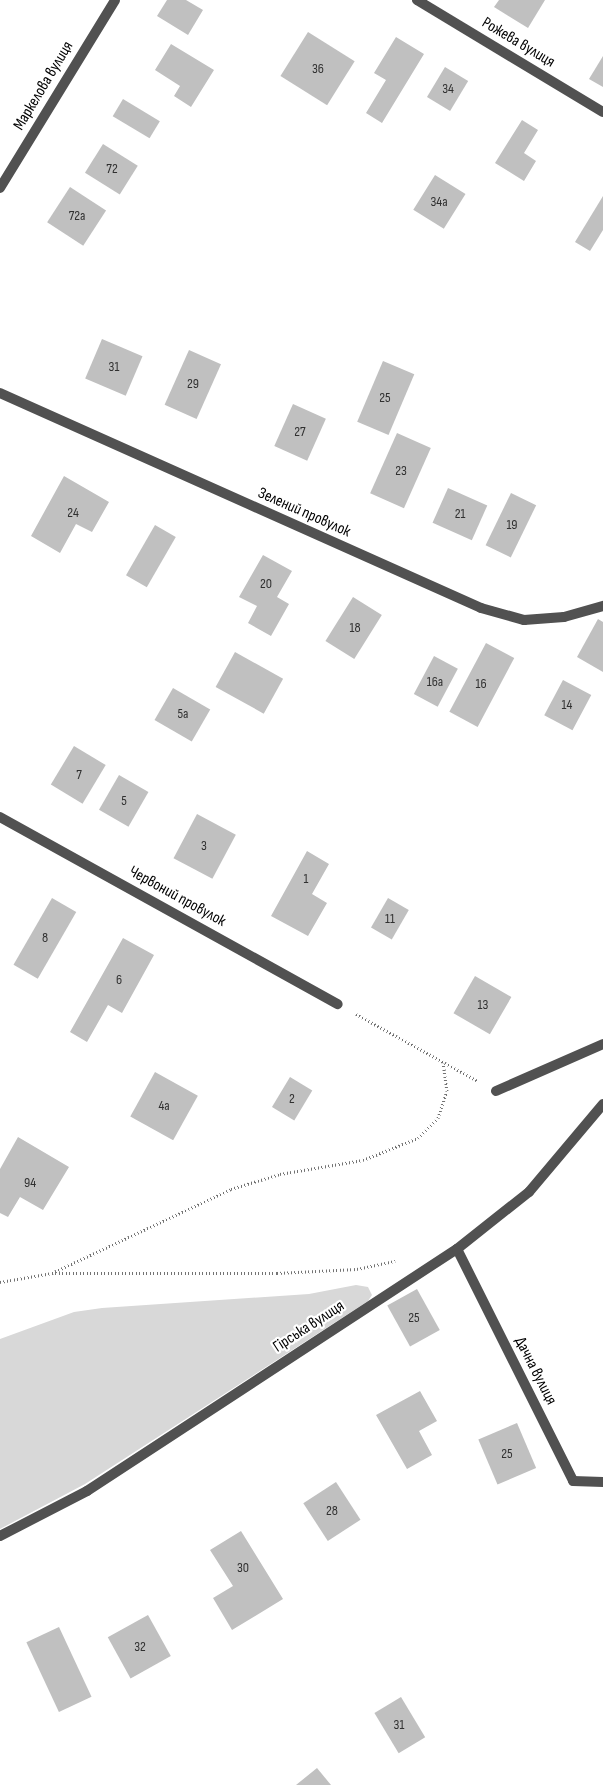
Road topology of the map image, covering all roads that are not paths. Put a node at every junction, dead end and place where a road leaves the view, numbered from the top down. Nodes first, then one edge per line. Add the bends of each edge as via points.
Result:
1 (115, 0) edge
2 (418, 0) edge
3 (603, 112) edge
4 (0, 188) edge
5 (0, 393) edge
6 (603, 606) edge
7 (0, 817) edge
8 (338, 1004) road end
9 (603, 1044) edge
10 (496, 1091) road end
11 (603, 1104) edge
12 (457, 1249) junction
13 (603, 1482) edge
14 (0, 1536) edge

1 - 4 street, Маркелова вулиця
2 - 3 street, Рожева вулиця
5 - 6 street, Зелений провулок via 481,608 524,620 564,617
7 - 8 street, Червоний провулок
9 - 10 street
11 - 12 street, Гірська вулиця via 529,1192
12 - 13 street, Дачна вулиця via 573,1481
12 - 14 street, Гірська вулиця via 87,1490

